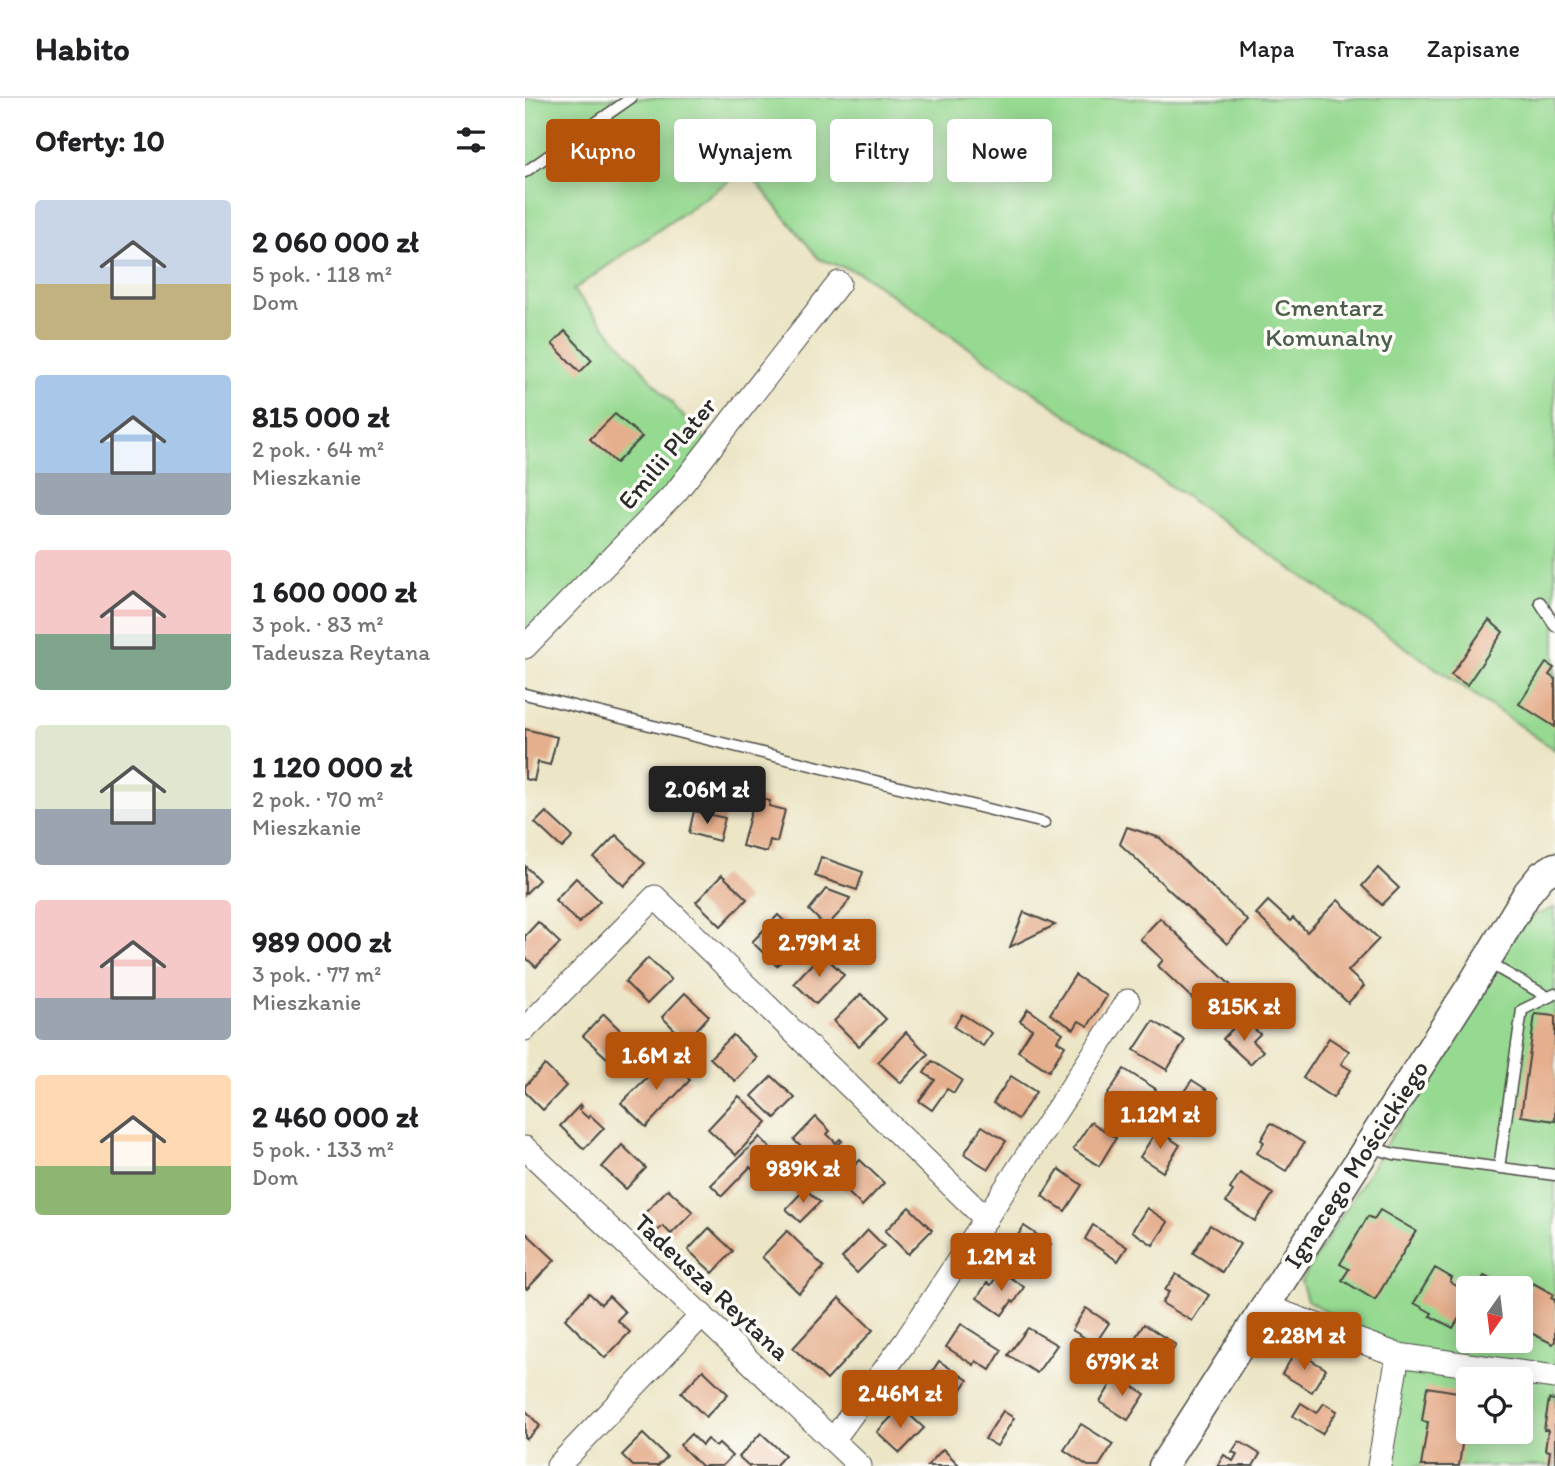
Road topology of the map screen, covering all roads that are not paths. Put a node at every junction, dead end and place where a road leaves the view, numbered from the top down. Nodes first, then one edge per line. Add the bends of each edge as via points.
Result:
1 (631, 98) edge
2 (525, 172) edge
3 (839, 283) dead end
4 (1540, 602) dead end
5 (1555, 626) edge
6 (525, 647) edge
7 (525, 694) edge
8 (1044, 823) dead end
9 (1555, 867) edge
10 (1486, 961) junction
11 (1551, 996) edge
12 (1128, 1001) dead end
13 (525, 1029) edge
14 (1367, 1146) junction
15 (525, 1148) edge
16 (1499, 1168) junction
17 (1555, 1175) edge
18 (986, 1219) junction
19 (1265, 1306) junction
20 (702, 1315) junction
21 (1398, 1354) junction
22 (1555, 1377) edge
23 (833, 1440) junction
24 (558, 1466) edge
25 (860, 1466) edge
26 (1163, 1466) edge
27 (1378, 1466) edge

1 - 2 lane
3 - 6 street, Emilii Plater via 676,492
4 - 5 lane
7 - 8 lane
9 - 10 street, Ignacego Mościckiego via 1528,892
10 - 11 lane
10 - 14 street, Ignacego Mościckiego
11 - 16 lane via 1522,1010
12 - 18 street
13 - 18 street via 655,897
14 - 16 lane
14 - 19 street, Ignacego Mościckiego
15 - 20 street, Tadeusza Reytana
16 - 17 lane
18 - 23 street
19 - 21 street
19 - 26 street, Ignacego Mościckiego
20 - 23 street, Tadeusza Reytana
20 - 24 street
21 - 22 street
21 - 27 street
23 - 25 street, Tadeusza Reytana

